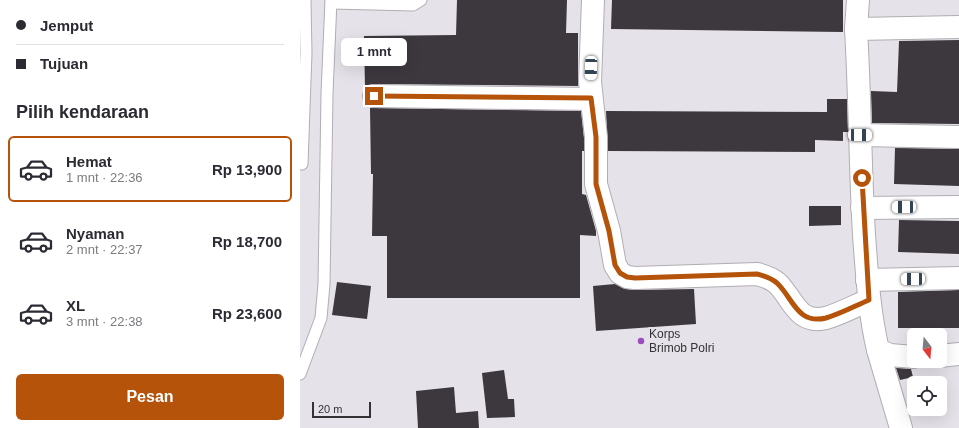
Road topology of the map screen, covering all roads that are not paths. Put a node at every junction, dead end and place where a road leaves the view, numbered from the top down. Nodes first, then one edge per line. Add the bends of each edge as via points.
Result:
1 (305, 0) edge
2 (421, 0) edge
3 (593, 0) edge
4 (858, 0) edge
5 (331, 2) edge
6 (959, 27) edge
7 (856, 28) junction
8 (303, 53) edge
9 (374, 96) dead end
10 (591, 98) junction
11 (860, 135) junction
12 (959, 137) edge
13 (302, 164) dead end
14 (959, 207) edge
15 (862, 208) junction
16 (959, 278) edge
17 (868, 290) junction
18 (878, 350) junction
19 (959, 354) edge
20 (947, 355) edge
21 (907, 356) edge
22 (300, 374) edge
23 (901, 428) edge

1 - 8 lane
2 - 5 lane via 413,5
3 - 10 street
4 - 7 street
5 - 22 lane via 326,94 324,284 321,318
6 - 7 street
7 - 11 street
8 - 13 lane
9 - 10 street
10 - 17 street via 596,143 596,184 615,265 620,273 635,278 757,274 778,284 792,305 810,318 825,318
11 - 12 street
11 - 15 street
14 - 15 street
15 - 17 street
16 - 17 street
17 - 18 street
18 - 21 street via 890,355
18 - 23 street
19 - 20 street

